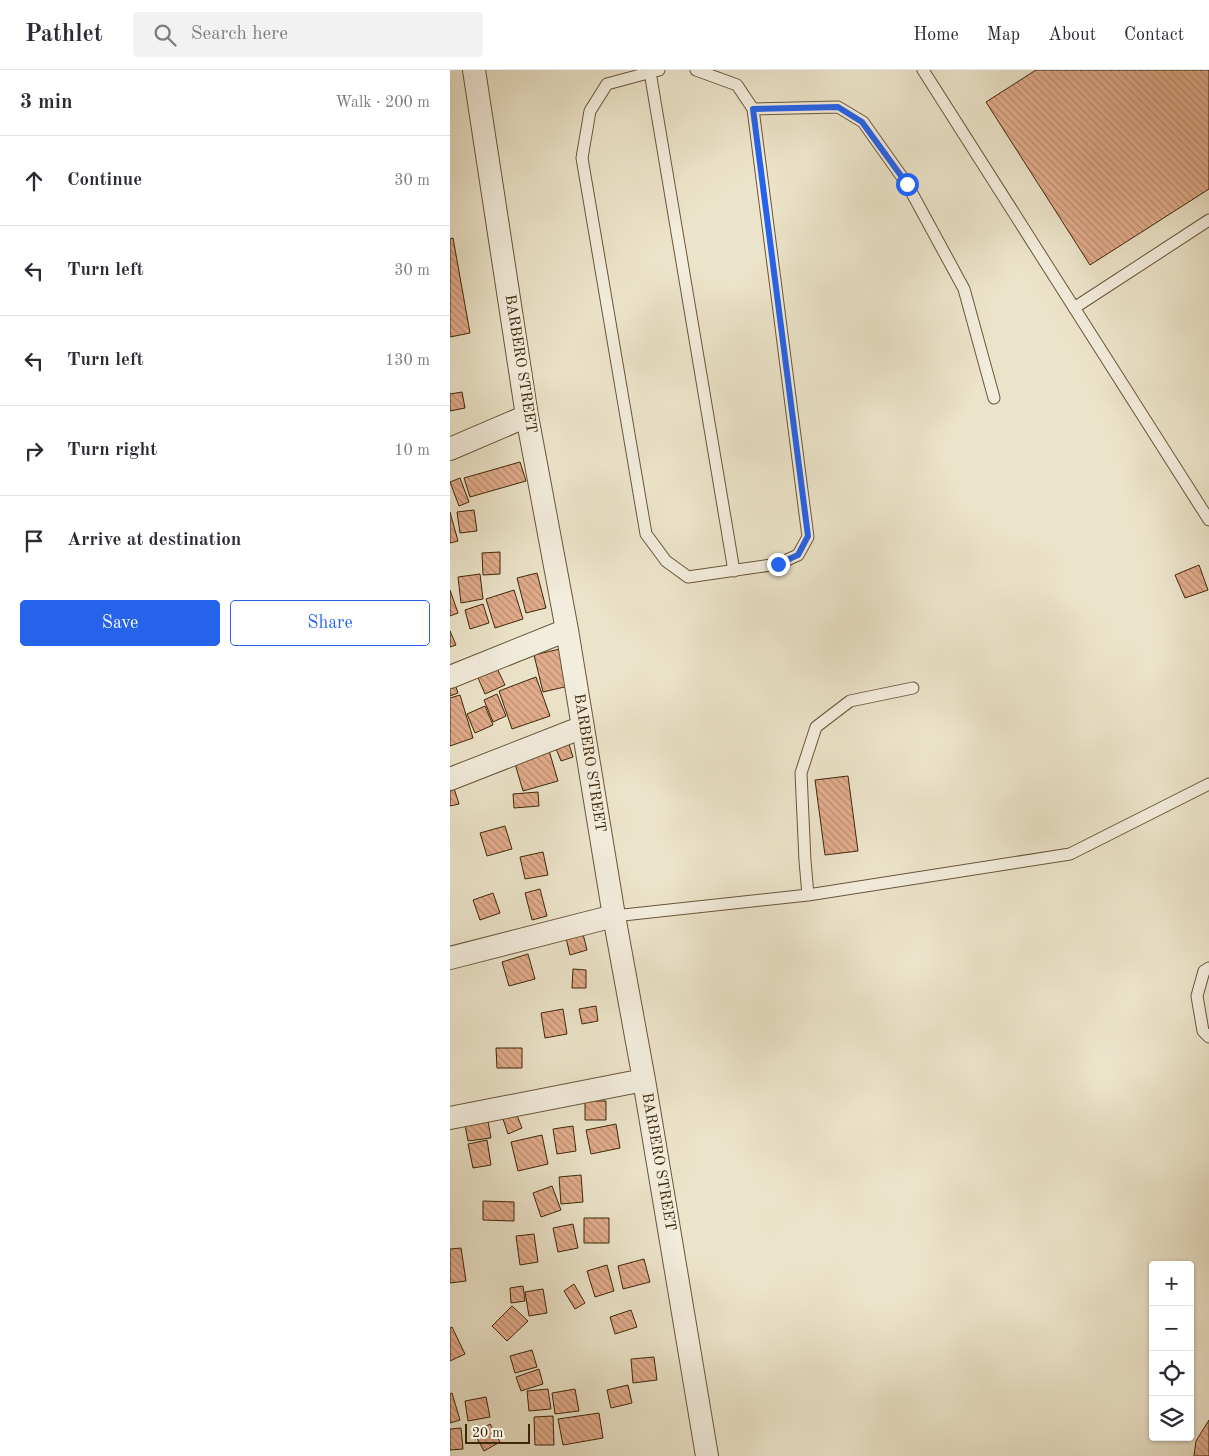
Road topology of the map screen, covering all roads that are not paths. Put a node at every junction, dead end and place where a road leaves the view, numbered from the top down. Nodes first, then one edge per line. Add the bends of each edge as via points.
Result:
1 (474, 70) edge
2 (696, 70) edge
3 (923, 70) edge
4 (655, 71) edge
5 (753, 109) junction
6 (1209, 220) edge
7 (1074, 308) junction
8 (994, 398) dead end
9 (528, 416) junction
10 (450, 449) edge
11 (1209, 520) edge
12 (734, 570) junction
13 (567, 630) junction
14 (450, 677) edge
15 (913, 688) dead end
16 (583, 727) junction
17 (450, 778) edge
18 (1209, 784) edge
19 (808, 895) junction
20 (614, 916) junction
21 (450, 958) edge
22 (1209, 968) edge
23 (1209, 1037) edge
24 (644, 1080) junction
25 (450, 1118) edge
26 (707, 1456) edge

1 - 9 street, BARBERO STREET
2 - 5 lane via 737,85
3 - 7 lane
4 - 12 lane
4 - 12 lane via 607,84 590,111 582,158 646,534 666,561 688,577
5 - 8 lane via 838,107 862,122 907,184 964,289
5 - 12 lane via 808,536 798,555 778,564
6 - 7 lane
7 - 11 lane
9 - 10 street
9 - 13 street, BARBERO STREET
13 - 14 street
13 - 16 street, BARBERO STREET
15 - 19 lane via 850,701 816,727 801,772
16 - 17 street
16 - 20 street, BARBERO STREET
18 - 19 lane via 1070,854
19 - 20 lane
20 - 21 street
20 - 24 street, BARBERO STREET
22 - 23 lane via 1204,971 1198,996 1203,1031
24 - 25 street
24 - 26 street, BARBERO STREET

